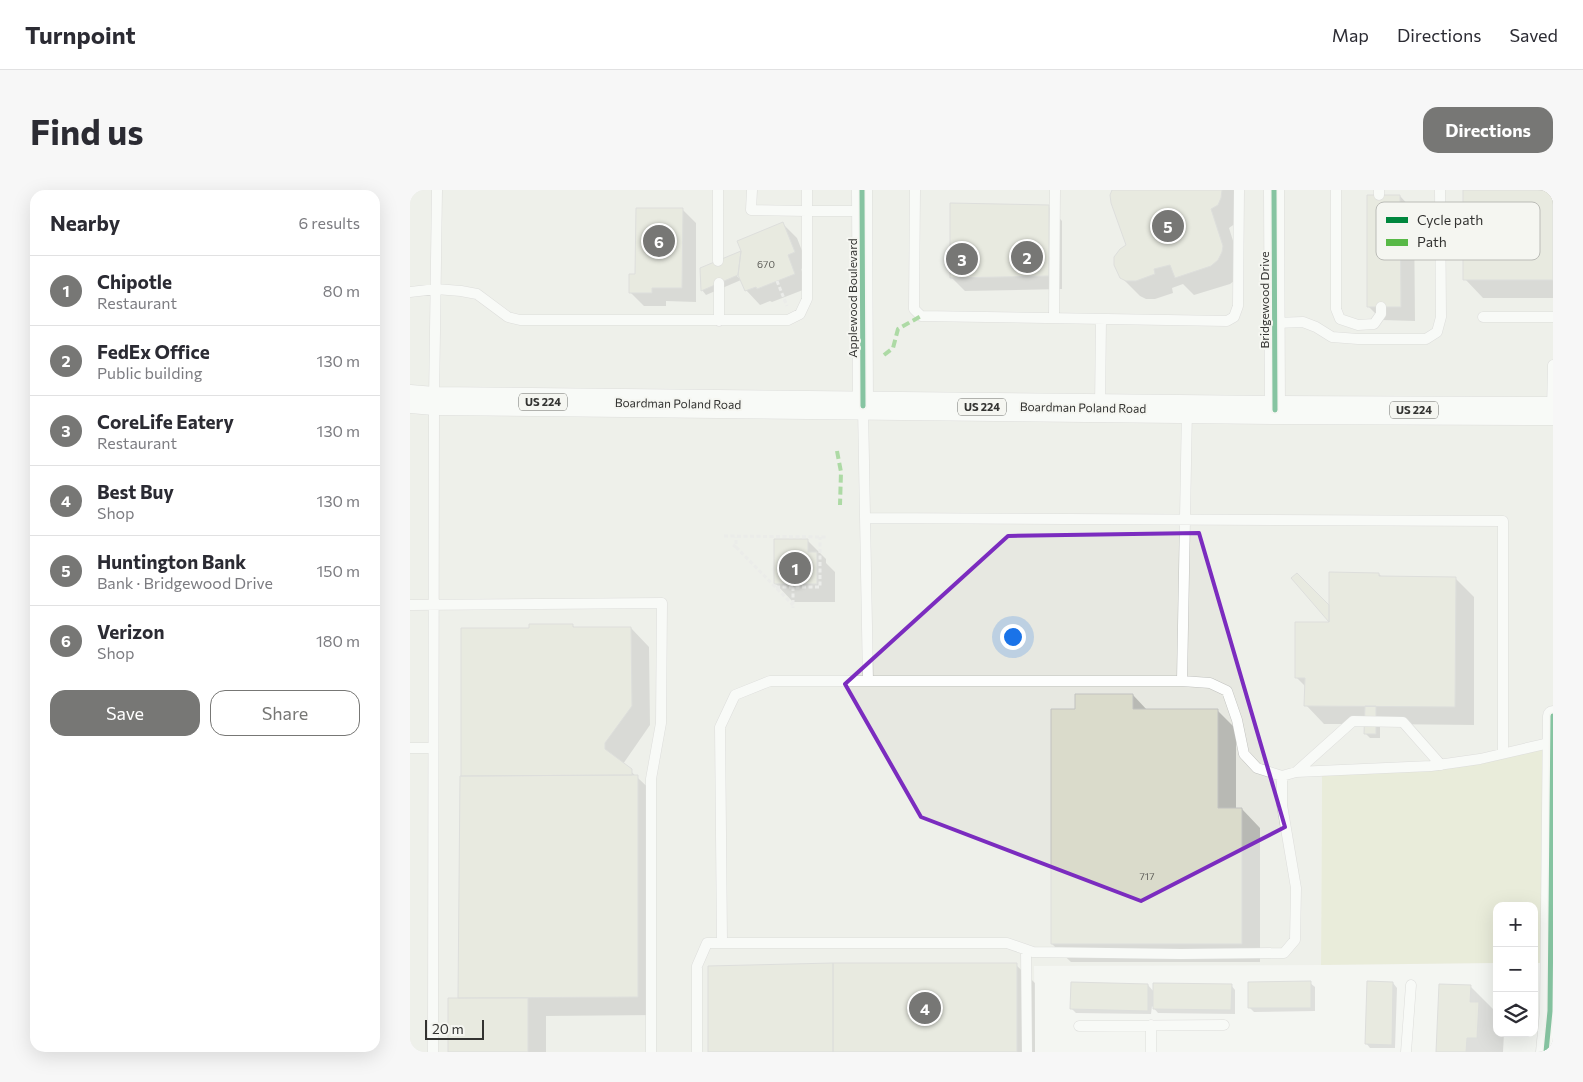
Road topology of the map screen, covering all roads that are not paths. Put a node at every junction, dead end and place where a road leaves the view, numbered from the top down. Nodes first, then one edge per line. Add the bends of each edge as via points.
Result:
1 (437, 190) edge
2 (718, 190) edge
3 (752, 190) edge
4 (807, 190) edge
5 (862, 190) edge
6 (915, 190) edge
7 (1056, 190) edge
8 (1239, 190) edge
9 (1274, 190) edge
10 (1336, 190) edge
11 (807, 211) junction
12 (862, 211) junction
13 (1441, 260) edge
14 (718, 261) dead end
15 (718, 283) dead end
16 (436, 289) junction
17 (410, 292) edge
18 (1381, 307) dead end
19 (1553, 316) edge
20 (1054, 318) junction
21 (1483, 318) dead end
22 (1101, 319) junction
23 (719, 321) junction
24 (1275, 323) junction
25 (1553, 365) edge
26 (418, 401) edge
27 (863, 406) junction
28 (1100, 408) junction
29 (1187, 409) junction
30 (1275, 410) junction
31 (1553, 414) edge
32 (865, 518) junction
33 (1185, 520) junction
34 (410, 605) edge
35 (433, 605) junction
36 (868, 681) junction
37 (1182, 681) junction
38 (1553, 716) edge
39 (1553, 742) edge
40 (410, 748) edge
41 (433, 748) junction
42 (1503, 753) junction
43 (1441, 765) junction
44 (1296, 772) junction
45 (1282, 776) junction
46 (722, 942) junction
47 (1026, 950) junction
48 (1411, 985) dead end
49 (1224, 1025) dead end
50 (1079, 1026) dead end
51 (1151, 1026) junction
52 (1549, 1041) edge
53 (432, 1052) edge
54 (651, 1052) edge
55 (697, 1052) edge
56 (1026, 1052) edge
57 (1151, 1052) edge
58 (1406, 1052) edge

1 - 16 lane
2 - 14 lane
3 - 11 lane via 752,210
4 - 11 lane
5 - 12 street, Applewood Boulevard
6 - 20 lane via 914,309 920,316
7 - 20 lane
8 - 22 lane via 1238,306 1234,317 1227,321
9 - 24 street, Bridgewood Drive
10 - 18 lane via 1336,309 1340,319 1358,325 1374,324 1381,314
11 - 12 lane
11 - 23 lane via 807,299 800,314 788,320
12 - 27 street, Applewood Boulevard
13 - 24 lane via 1442,318 1437,332 1426,339 1332,337 1303,322
15 - 23 lane
16 - 17 lane
16 - 23 lane via 476,294 508,317 520,320
16 - 26 lane
19 - 21 lane
20 - 22 lane
22 - 28 lane
24 - 30 street, Bridgewood Drive
25 - 31 lane
26 - 27 main road, Boardman Poland Road / US 224
26 - 35 lane
27 - 28 main road, Boardman Poland Road / US 224
27 - 32 lane
28 - 29 main road, Boardman Poland Road / US 224
29 - 30 main road, Boardman Poland Road / US 224
29 - 33 lane
30 - 31 main road, Boardman Poland Road / US 224
32 - 33 lane
32 - 36 lane
33 - 37 lane
33 - 42 lane via 1503,521
34 - 35 lane
35 - 41 lane
35 - 54 lane via 662,603 661,723 651,779
36 - 37 lane
36 - 46 lane via 770,681 735,695 720,727
37 - 45 lane via 1210,683 1227,691 1244,754 1257,768
38 - 39 street
39 - 42 lane
39 - 52 street
40 - 41 lane
41 - 53 lane
42 - 43 lane
43 - 44 lane
43 - 44 lane via 1403,722 1354,722
44 - 45 lane
45 - 47 lane via 1282,805 1296,888 1294,940 1284,954
46 - 47 lane via 1007,943
46 - 55 lane via 707,943 697,966
47 - 56 lane
48 - 58 lane
49 - 51 lane
50 - 51 lane
51 - 57 lane

